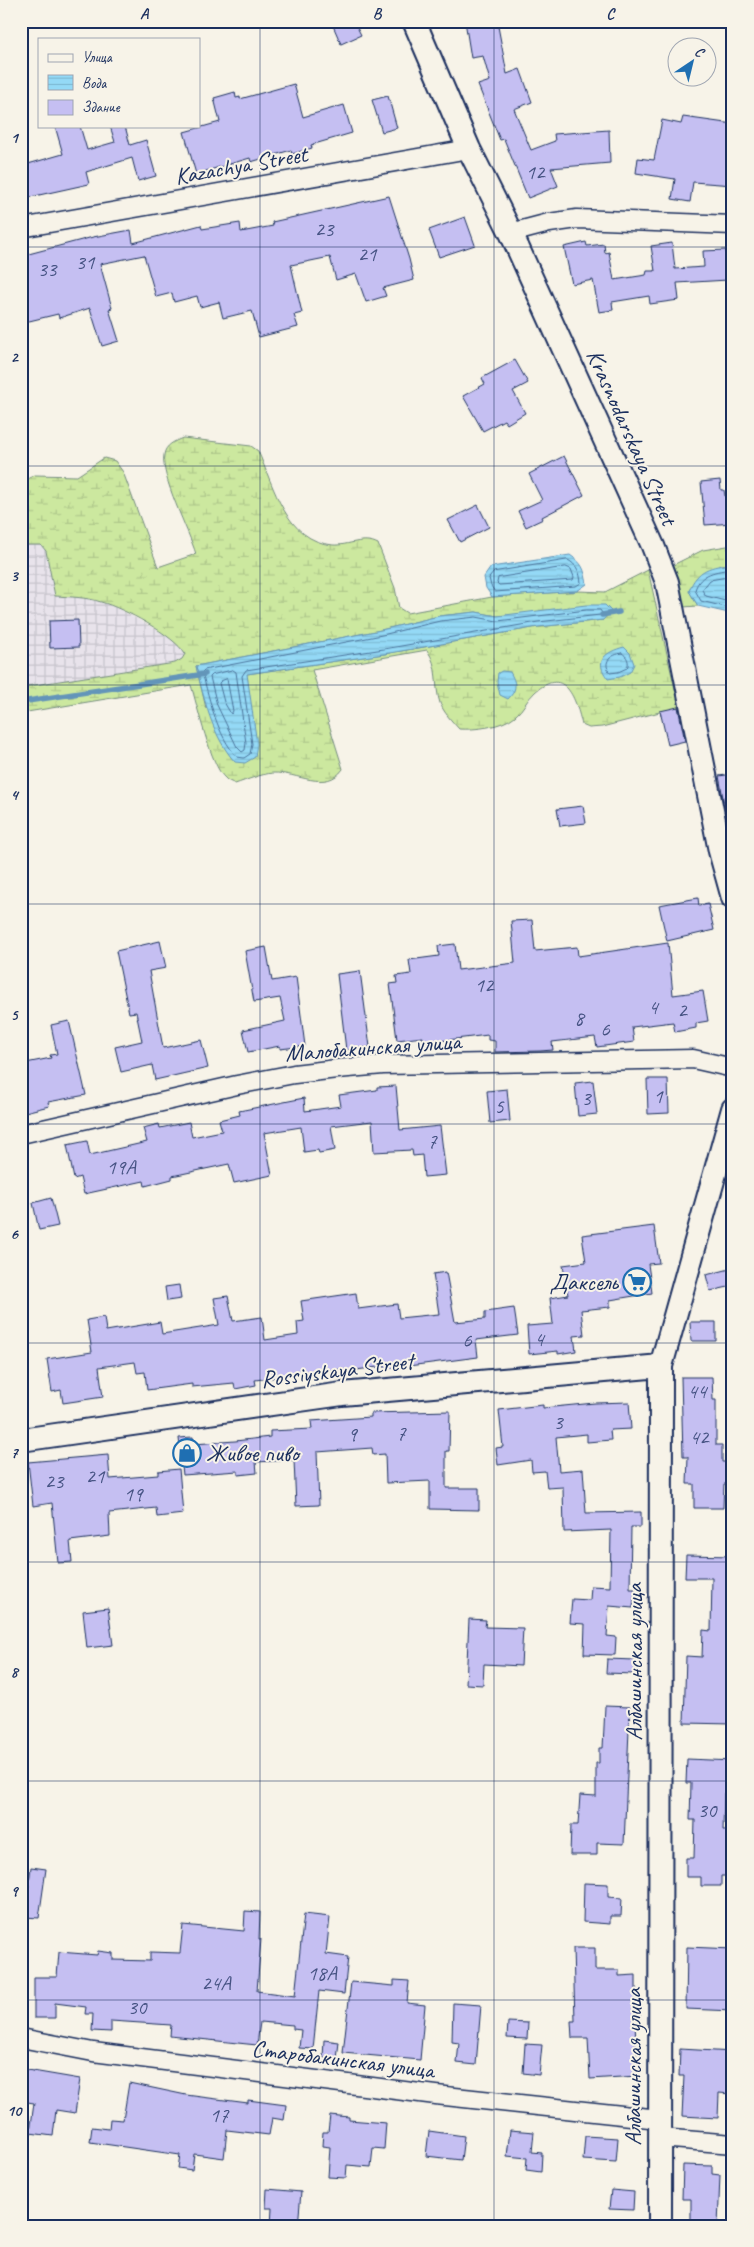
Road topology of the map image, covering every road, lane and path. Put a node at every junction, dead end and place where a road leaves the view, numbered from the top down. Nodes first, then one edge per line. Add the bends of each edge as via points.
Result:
1 (414, 21) edge
2 (469, 149) junction
3 (733, 225) edge
4 (21, 228) edge
5 (511, 233) junction
6 (733, 898) edge
7 (733, 1068) edge
8 (733, 1109) edge
9 (21, 1134) edge
10 (660, 1366) junction
11 (21, 1440) edge
12 (21, 2038) edge
13 (660, 2128) junction
14 (733, 2144) edge
15 (660, 2226) edge

1 - 2 street, Krasnodarskaya Street
2 - 4 street, Kazachya Street
2 - 5 street, Krasnodarskaya Street
3 - 5 street via 577,219
5 - 6 street, Krasnodarskaya Street via 667,582 720,851
7 - 9 street, Малобакинская улица via 693,1059 383,1065 294,1074
8 - 10 street, Албашинская улица
10 - 11 street, Rossiyskaya Street via 342,1394
10 - 13 street, Албашинская улица
12 - 13 street, Старобакинская улица via 93,2052 426,2094
13 - 14 street, Старобакинская улица
13 - 15 street, Албашинская улица

